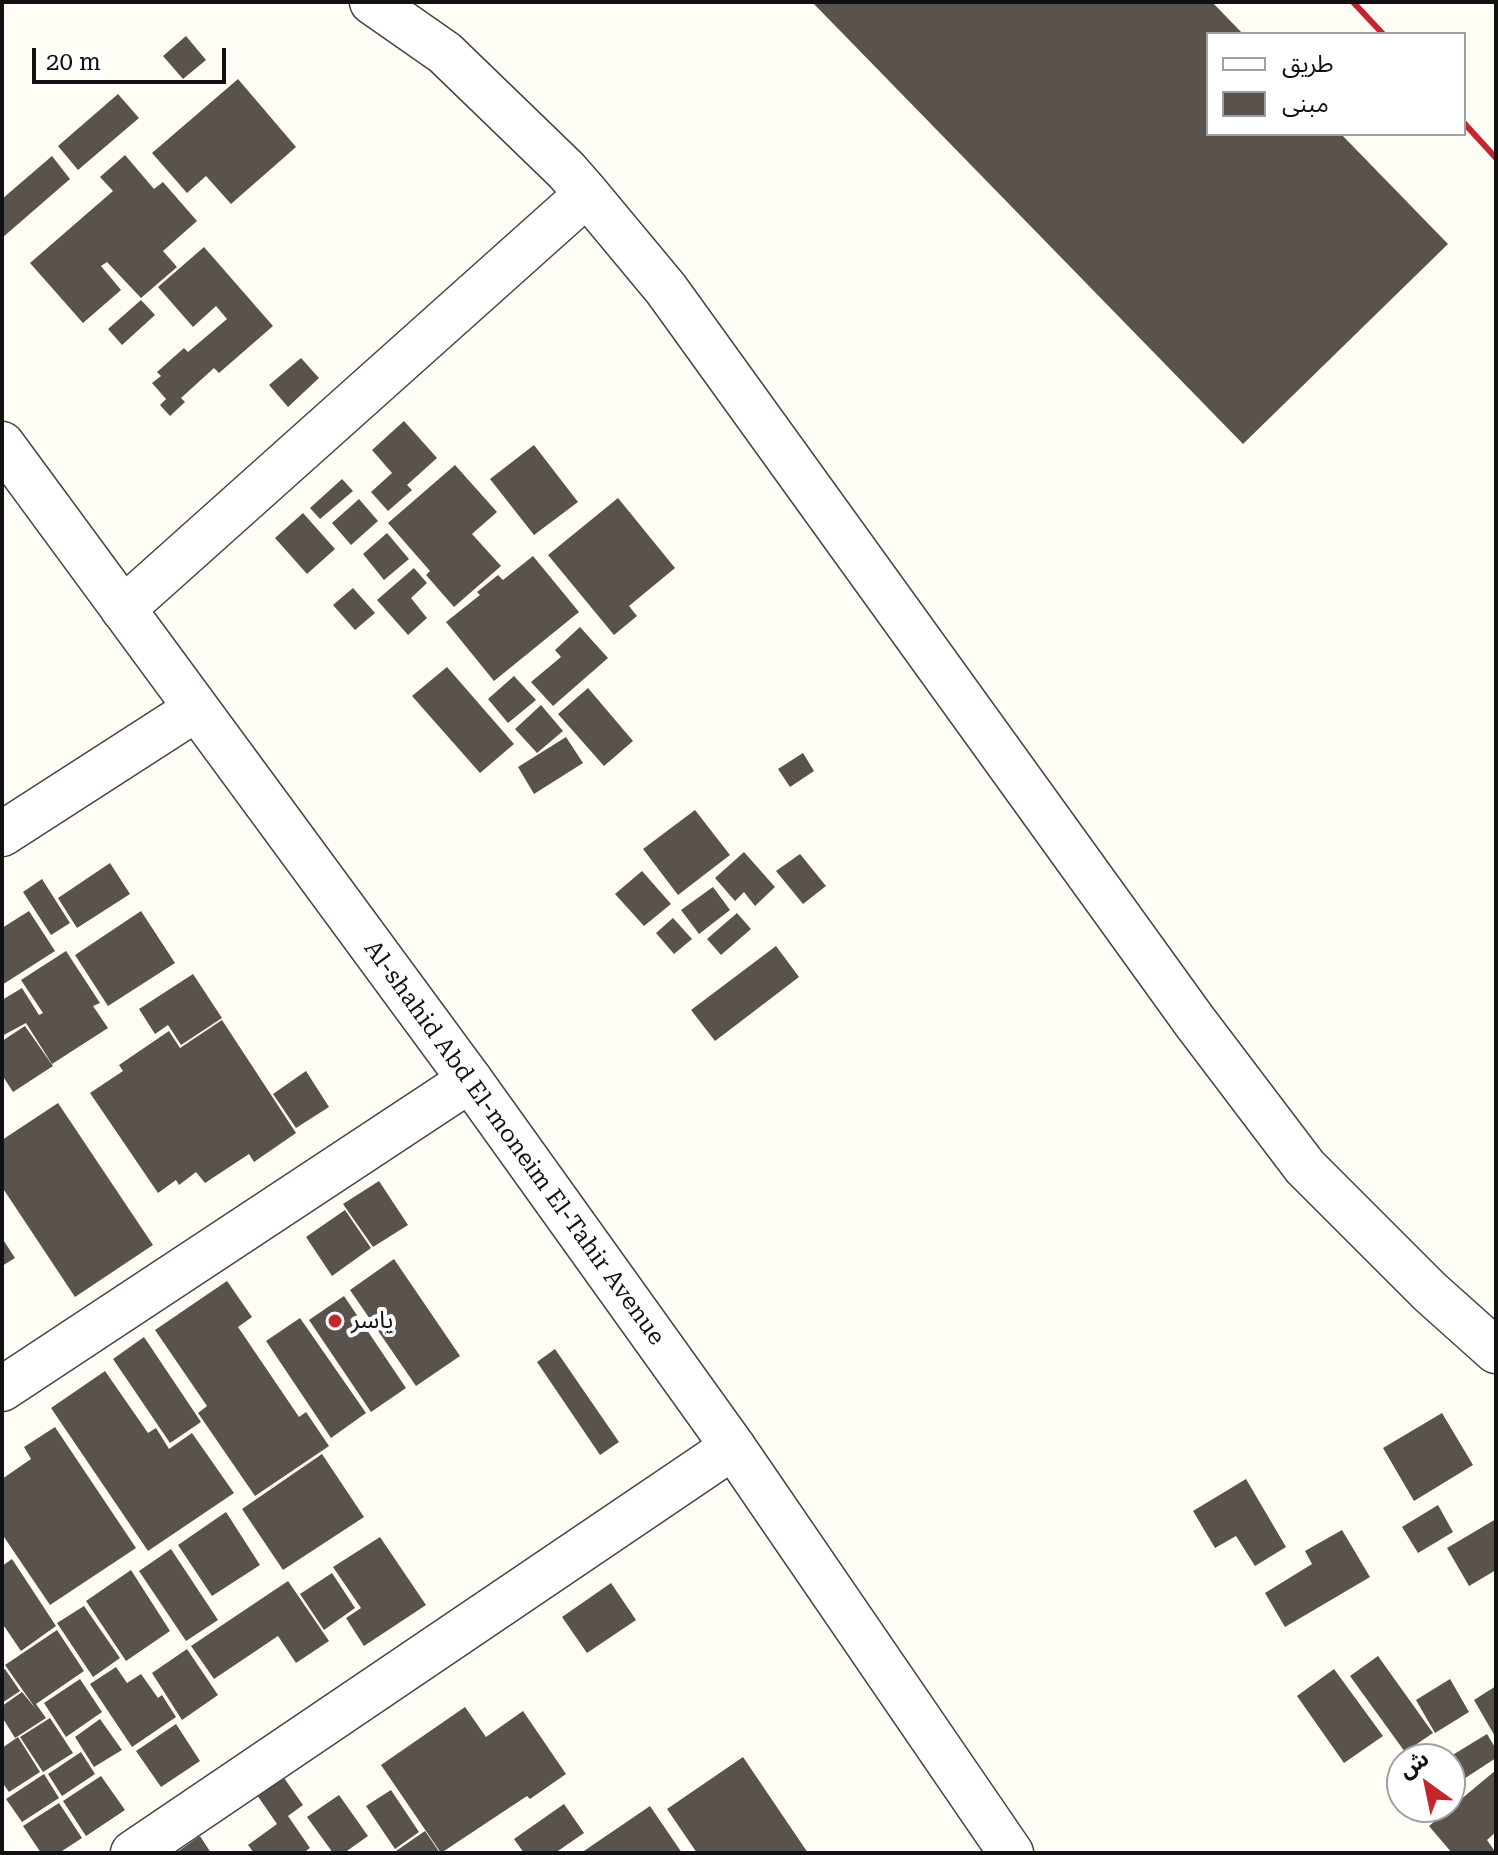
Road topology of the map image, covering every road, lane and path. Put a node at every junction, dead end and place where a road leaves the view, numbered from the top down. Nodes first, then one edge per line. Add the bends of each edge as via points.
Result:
1 (372, 2) edge
2 (587, 194) junction
3 (2, 444) edge
4 (123, 609) junction
5 (196, 709) junction
6 (2, 834) edge
7 (470, 1080) junction
8 (1496, 1351) edge
9 (2, 1389) edge
10 (733, 1447) junction
11 (1001, 1849) edge
12 (133, 1853) edge

1 - 2 street via 445,53
2 - 4 street
2 - 8 street via 666,289 1305,1167
3 - 4 street, Al-shahid Abd El-moneim El-Tahir Avenue
4 - 5 street, Al-shahid Abd El-moneim El-Tahir Avenue
5 - 6 street
5 - 7 street, Al-shahid Abd El-moneim El-Tahir Avenue
7 - 9 street
7 - 10 street, Al-shahid Abd El-moneim El-Tahir Avenue
10 - 11 street, Al-shahid Abd El-moneim El-Tahir Avenue
10 - 12 street

